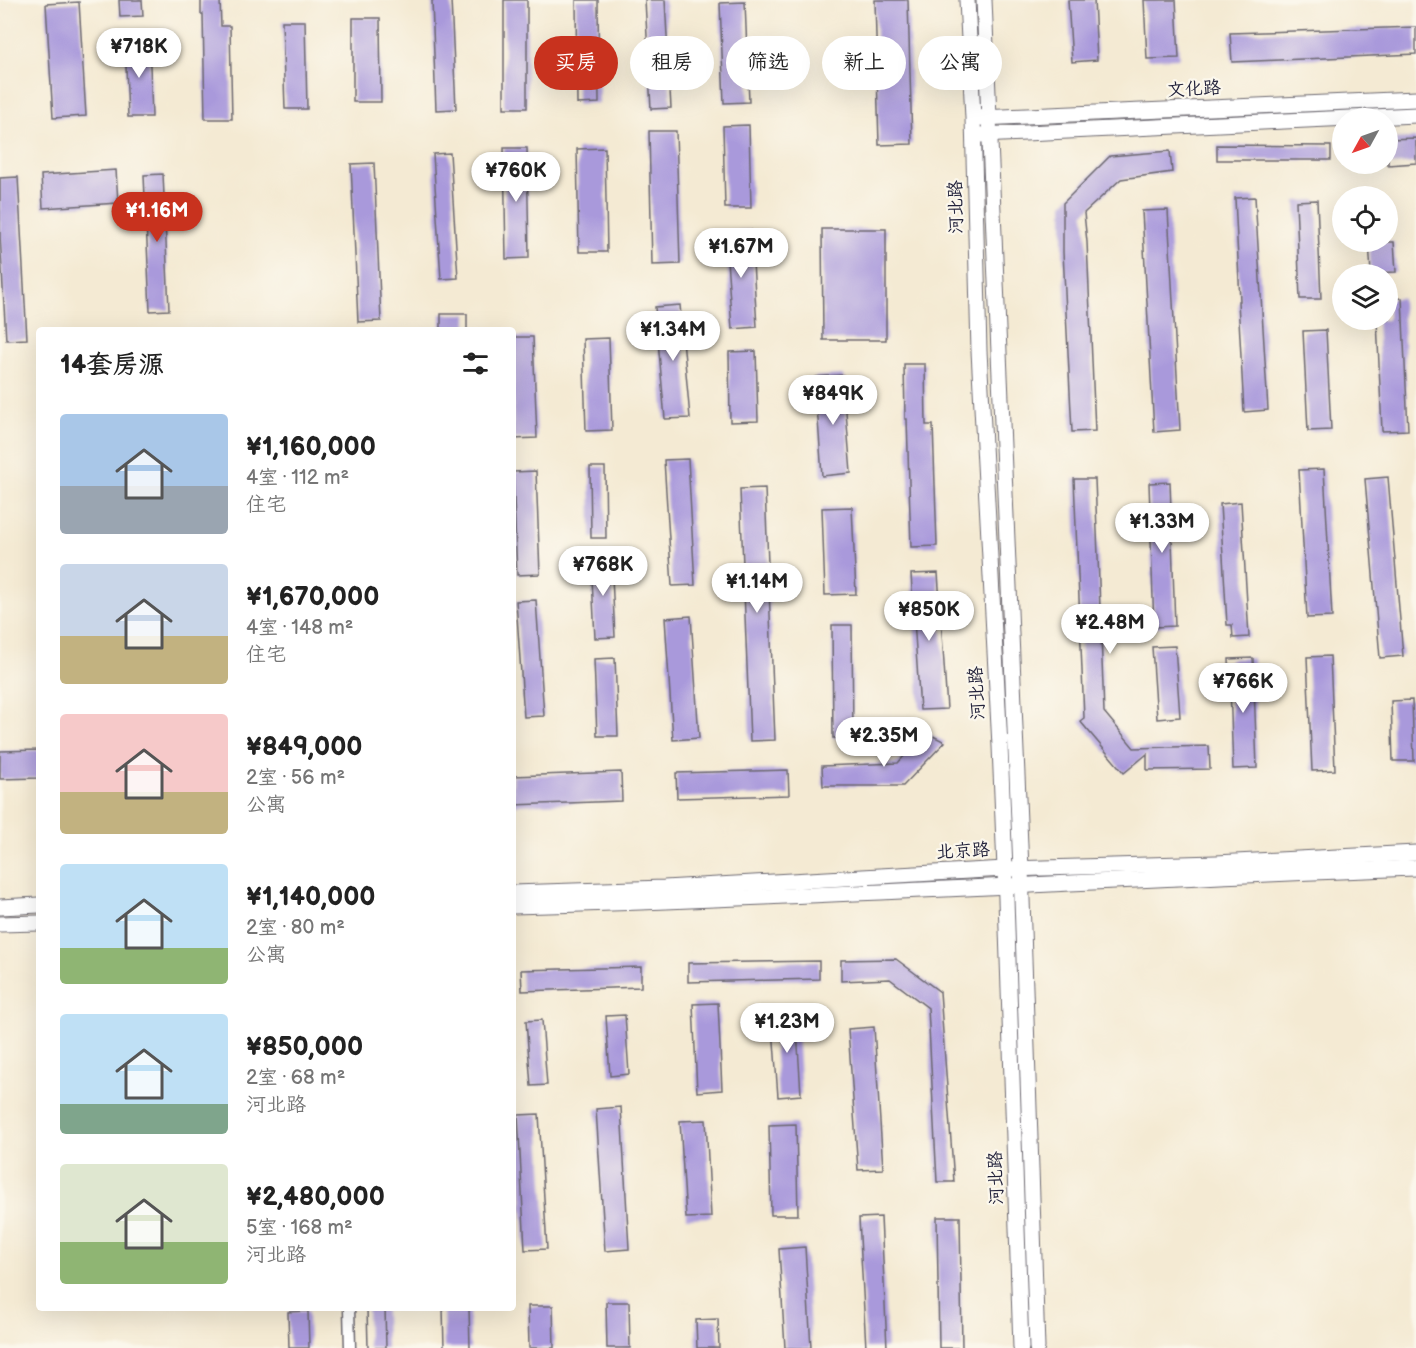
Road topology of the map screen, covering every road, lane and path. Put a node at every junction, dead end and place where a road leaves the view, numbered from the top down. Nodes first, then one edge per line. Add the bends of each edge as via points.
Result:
1 (967, 0) edge
2 (984, 0) edge
3 (1416, 99) edge
4 (1416, 115) edge
5 (981, 118) junction
6 (974, 135) junction
7 (990, 135) junction
8 (1416, 853) edge
9 (1005, 868) junction
10 (1416, 868) edge
11 (1022, 869) junction
12 (1022, 885) junction
13 (1005, 886) junction
14 (516, 893) edge
15 (36, 905) edge
16 (516, 906) edge
17 (0, 907) edge
18 (36, 923) edge
19 (0, 924) edge
20 (348, 1311) edge
21 (350, 1348) edge
22 (1021, 1348) edge
23 (1037, 1348) edge

1 - 5 street, 河北路
2 - 5 street, 河北路
3 - 5 street, 文化路
4 - 7 street, 文化路
5 - 6 street, 河北路
5 - 7 street, 河北路
6 - 7 street, 文化路
6 - 9 street, 河北路 via 979,351
7 - 11 street, 河北路
8 - 11 street, 北京路
9 - 11 street, 北京路
9 - 13 street, 河北路
9 - 14 street, 北京路
10 - 12 street, 北京路
11 - 12 street, 河北路
12 - 13 street, 北京路
12 - 23 street, 河北路
13 - 16 street, 北京路
13 - 22 street, 河北路
15 - 17 street
18 - 19 street
20 - 21 street

